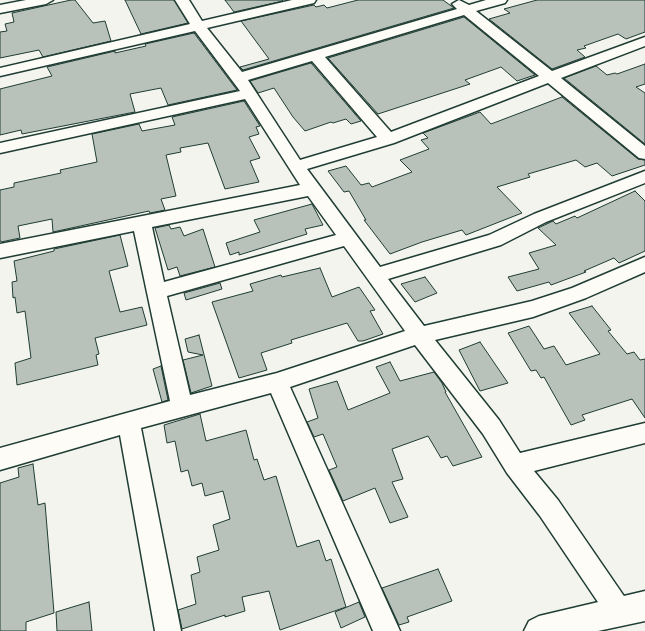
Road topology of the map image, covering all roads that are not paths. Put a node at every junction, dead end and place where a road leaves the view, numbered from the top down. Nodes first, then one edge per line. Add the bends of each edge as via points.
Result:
1 (46, 0) edge
2 (182, 0) edge
3 (455, 0) edge
4 (500, 0) edge
5 (301, 1) edge
6 (5, 6) edge
7 (467, 10) junction
8 (198, 26) junction
9 (645, 41) edge
10 (316, 56) junction
11 (0, 72) edge
12 (550, 76) junction
13 (244, 85) junction
14 (388, 139) junction
15 (0, 148) edge
16 (645, 154) edge
17 (296, 167) junction
18 (645, 177) edge
19 (312, 189) junction
20 (142, 224) junction
21 (348, 238) junction
22 (0, 251) edge
23 (645, 264) edge
24 (376, 275) junction
25 (157, 291) junction
26 (418, 335) junction
27 (277, 382) junction
28 (182, 407) junction
29 (129, 423) junction
30 (645, 433) edge
31 (0, 454) edge
32 (515, 465) junction
33 (632, 608) edge
34 (168, 631) edge
35 (387, 631) edge
36 (539, 631) edge

1 - 6 street
2 - 8 street
3 - 7 street
4 - 7 street
5 - 8 street
7 - 10 street
7 - 12 street
8 - 11 street
8 - 13 street
9 - 12 street
10 - 13 street
10 - 14 street
12 - 14 street
12 - 16 street
13 - 15 street
13 - 17 street
14 - 17 street
17 - 19 street
18 - 24 street via 540,218 495,240
19 - 20 street
19 - 21 street
20 - 22 street
20 - 25 street
21 - 24 street
21 - 25 street
23 - 26 street via 533,309
24 - 26 street
25 - 28 street
26 - 27 street
26 - 32 street via 491,427
27 - 28 street
27 - 35 street
28 - 29 street
29 - 31 street
29 - 34 street
30 - 32 street
32 - 33 street
33 - 36 street

